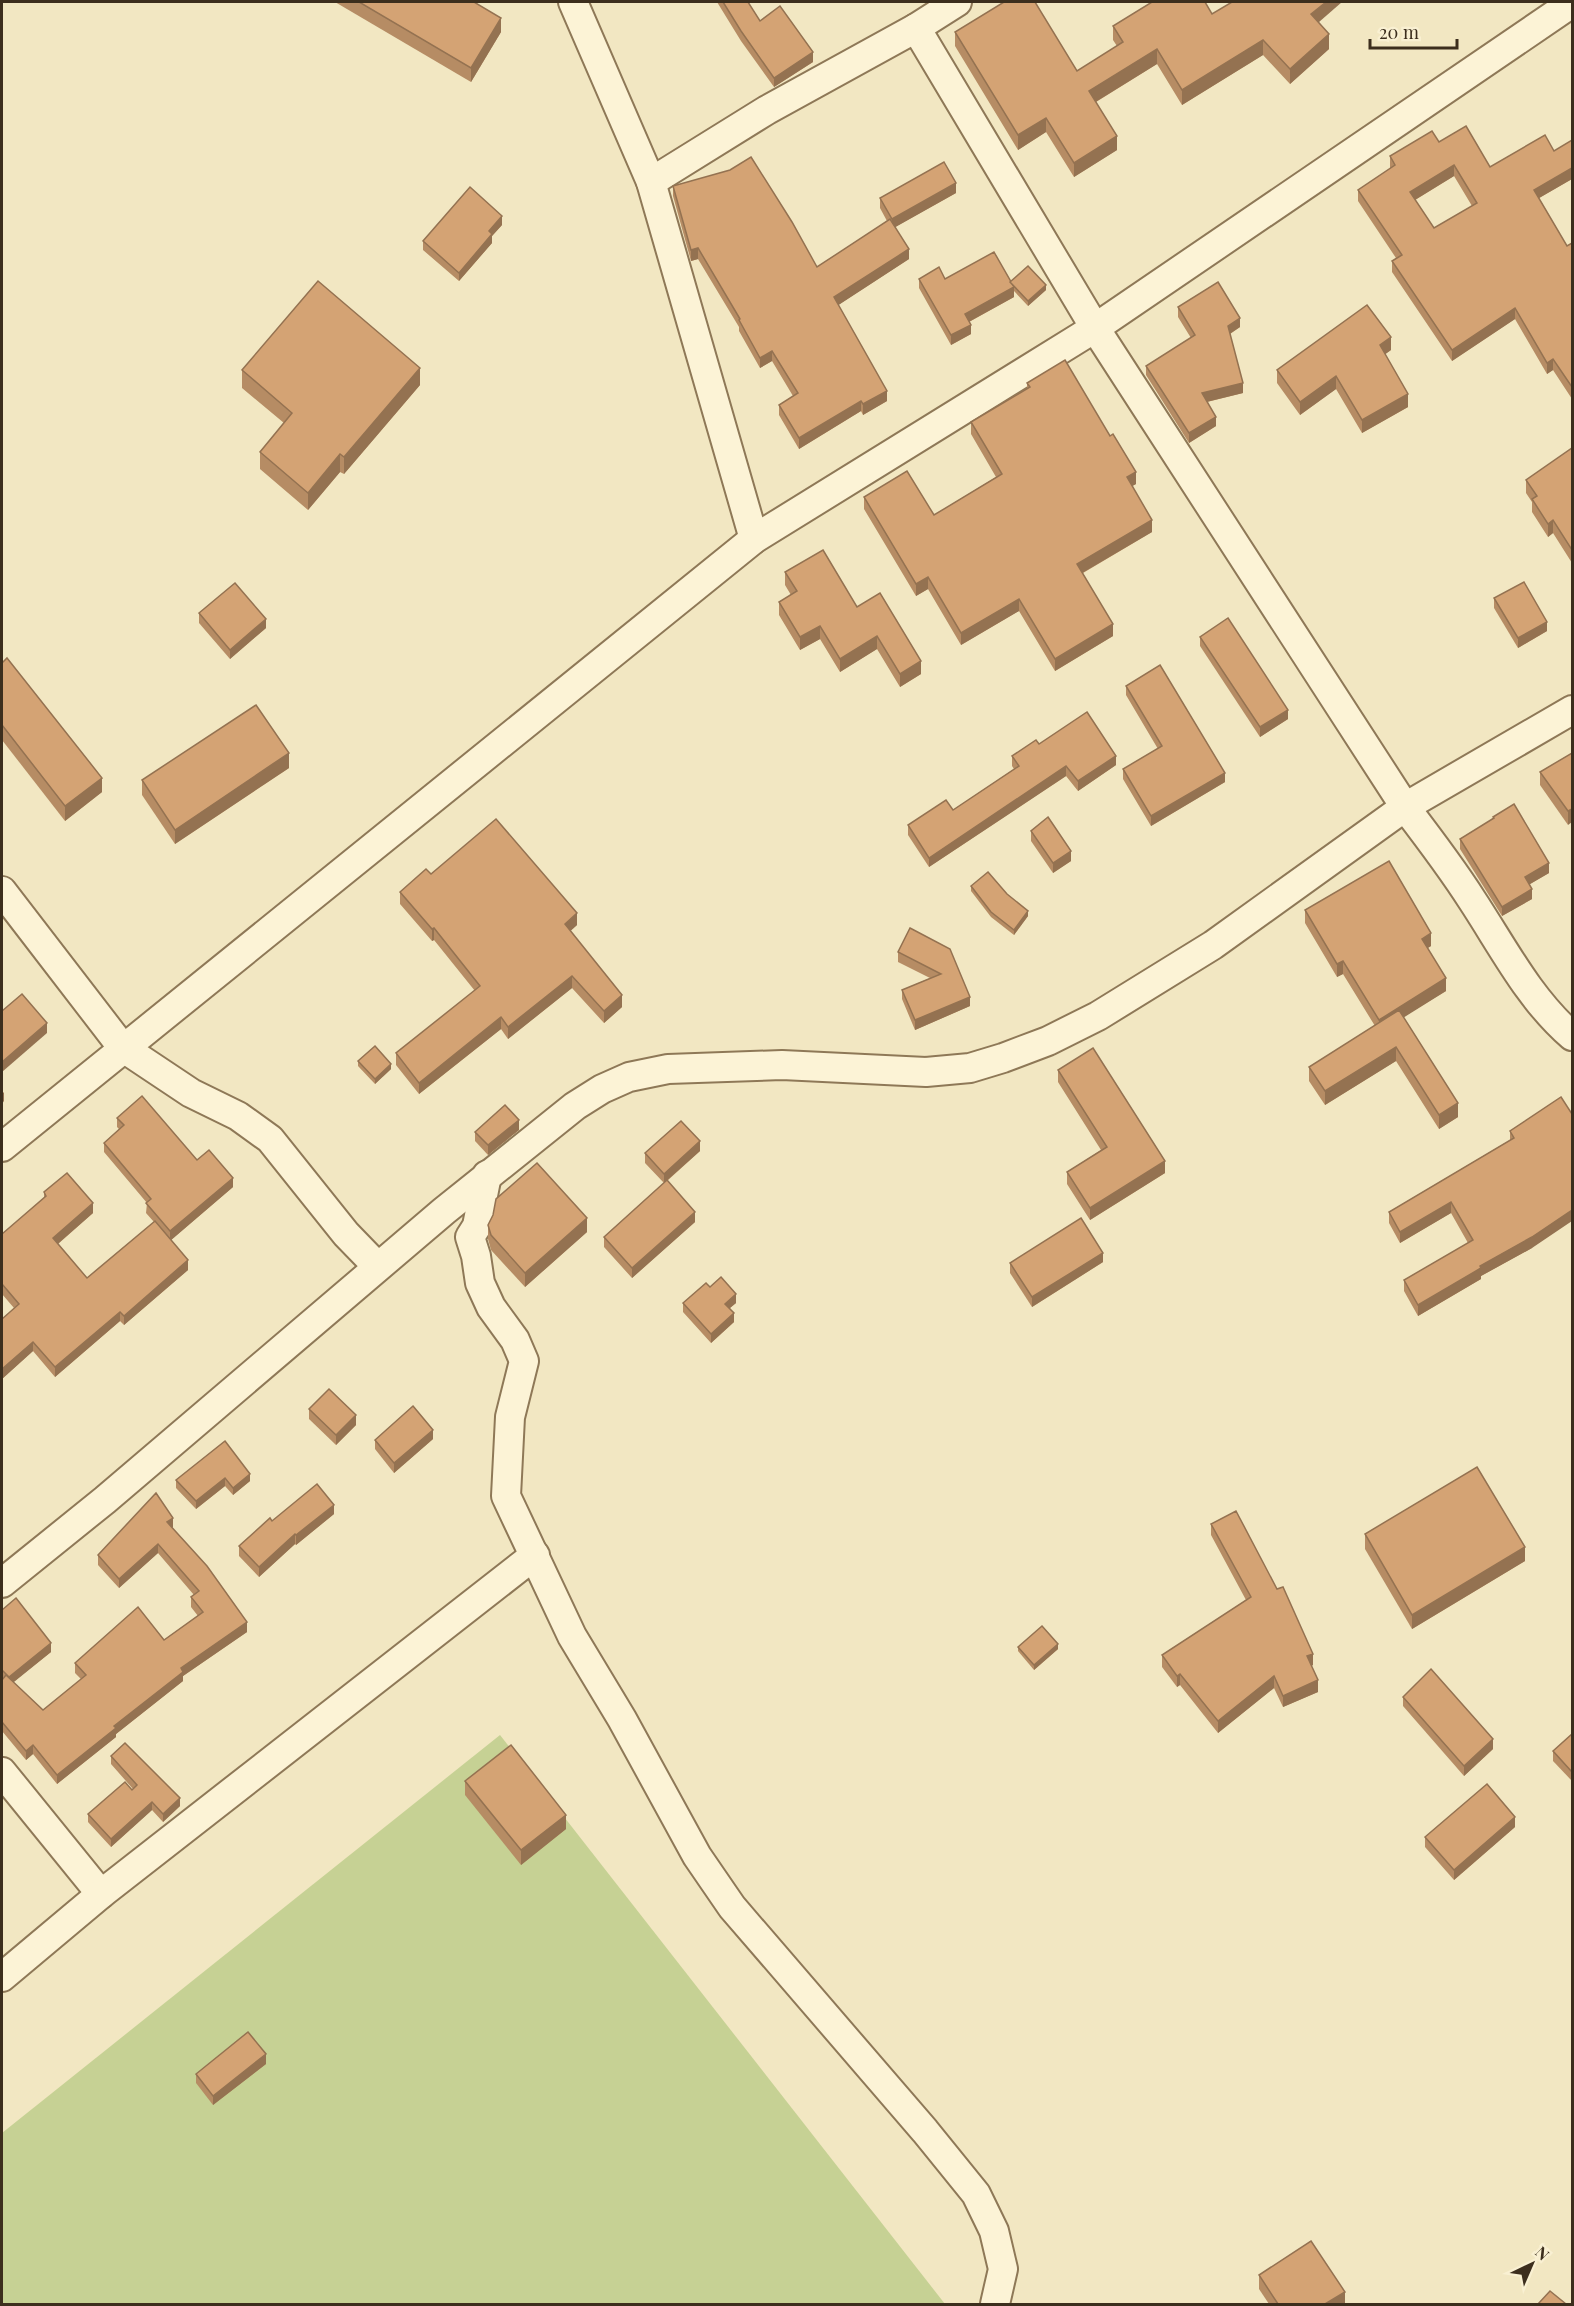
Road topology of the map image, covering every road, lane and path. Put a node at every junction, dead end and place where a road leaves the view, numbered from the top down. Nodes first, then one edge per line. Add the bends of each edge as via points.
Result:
1 (573, 2) edge
2 (957, 2) edge
3 (1572, 3) edge
4 (916, 28) junction
5 (651, 182) junction
6 (1095, 328) junction
7 (754, 539) junction
8 (1572, 710) edge
9 (1405, 807) junction
10 (2, 891) edge
11 (1572, 1036) edge
12 (122, 1047) junction
13 (2, 1147) edge
14 (487, 1175) junction
15 (377, 1266) junction
16 (535, 1555) junction
17 (2, 1583) edge
18 (2, 1772) edge
19 (101, 1894) junction
20 (2, 1977) edge
21 (995, 2304) edge

1 - 5 street
2 - 4 street
3 - 6 street
4 - 5 street via 767,110
4 - 6 street
5 - 7 street
6 - 7 street
6 - 9 street
7 - 12 street
8 - 9 street
9 - 11 street via 1441,853 1531,992
9 - 14 street via 1214,945 1098,1016 1048,1041 970,1068 949,1071 782,1065 668,1069 629,1077 575,1106
10 - 12 street
12 - 13 street
12 - 15 street via 270,1139 346,1234
14 - 15 street
14 - 16 street via 477,1226 470,1237 480,1283 490,1307 515,1340 524,1361 510,1417 506,1496
15 - 17 street via 105,1500
16 - 19 street
16 - 21 street via 572,1636 720,1890 976,2194 994,2231 1003,2269
18 - 19 street
19 - 20 street

